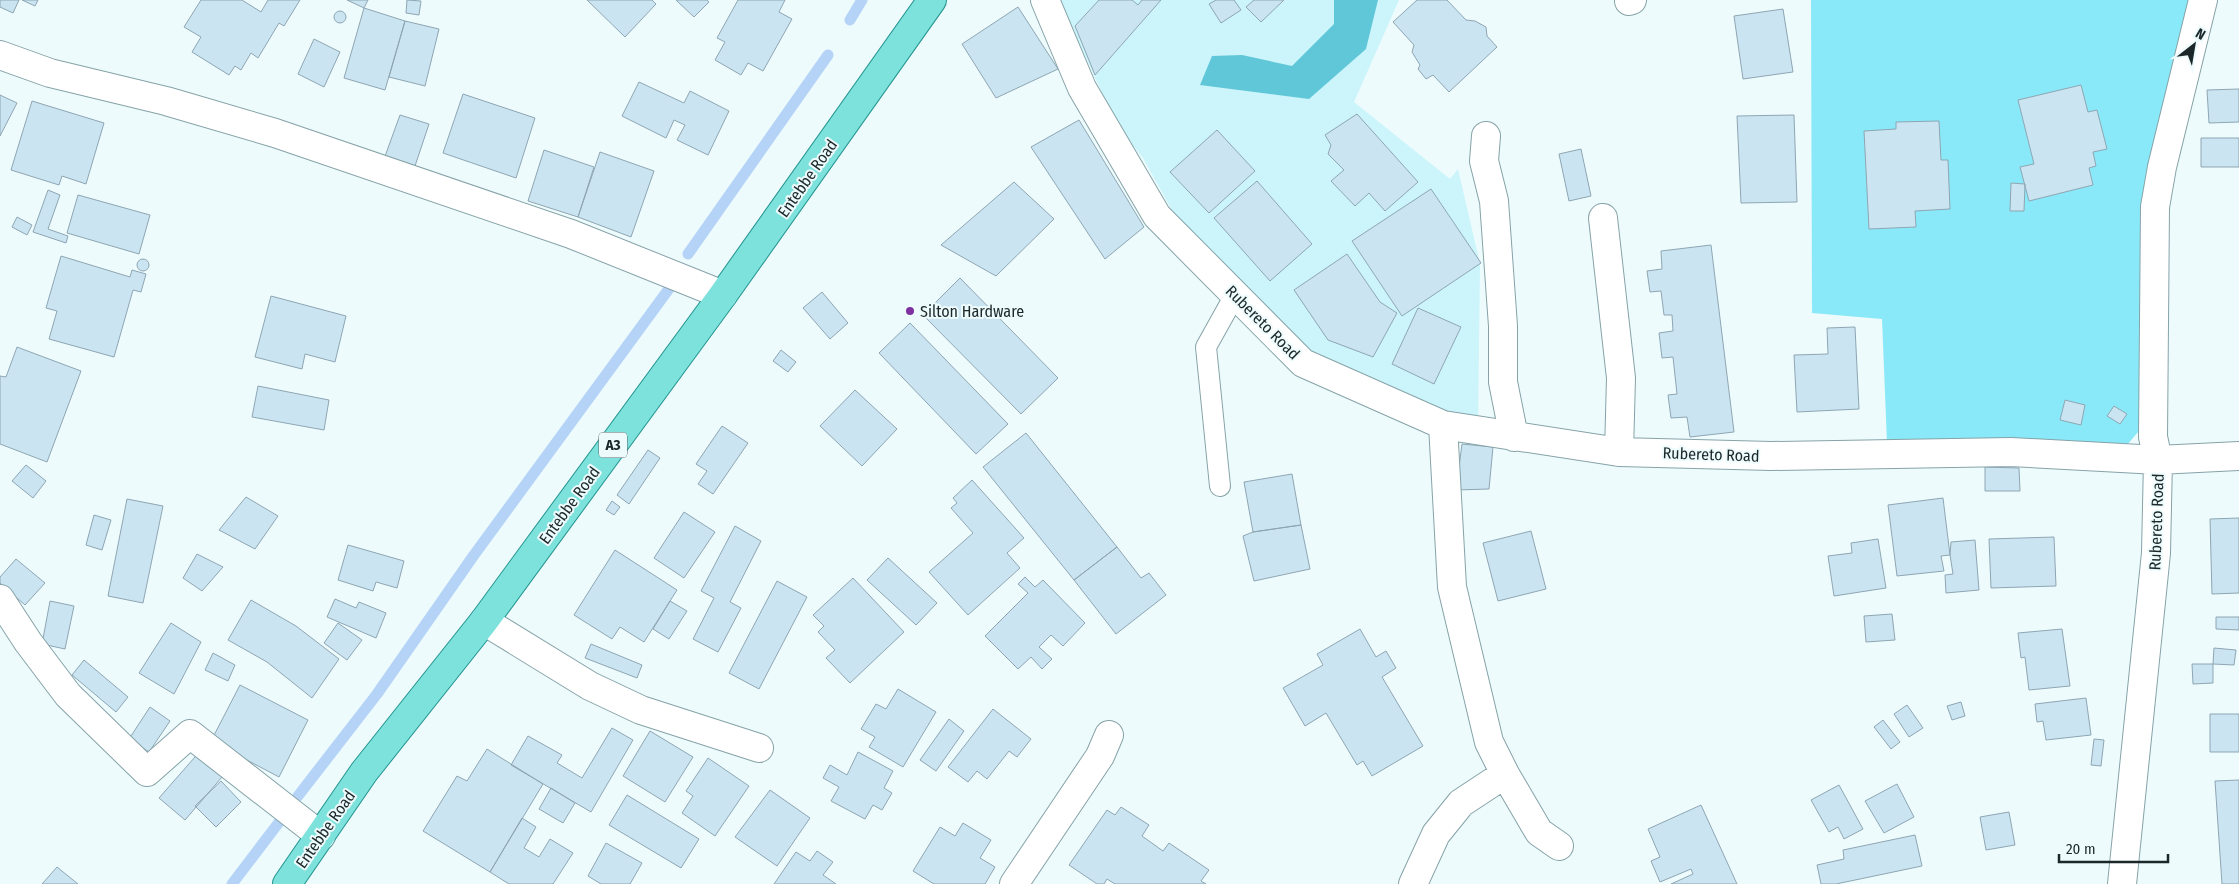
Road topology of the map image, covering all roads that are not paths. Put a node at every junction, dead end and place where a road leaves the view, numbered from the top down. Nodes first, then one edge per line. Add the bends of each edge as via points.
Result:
1 (932, 0) edge
2 (1045, 0) edge
3 (2203, 0) edge
4 (0, 55) edge
5 (1486, 136) dead end
6 (1604, 218) dead end
7 (723, 295) junction
8 (1235, 295) junction
9 (1443, 425) junction
10 (1514, 437) junction
11 (1619, 452) junction
12 (2239, 456) edge
13 (2158, 460) junction
14 (1220, 486) dead end
15 (0, 599) edge
16 (484, 621) junction
17 (1109, 735) dead end
18 (759, 748) dead end
19 (1505, 774) junction
20 (321, 836) junction
21 (1559, 846) dead end
22 (287, 884) edge
23 (1014, 884) edge
24 (1413, 884) edge
25 (2122, 884) edge

1 - 7 main road, Entebbe Road / A3
2 - 8 street, Rubereto Road via 1082,88 1157,216
3 - 13 street via 2155,208 2153,437
4 - 7 street via 50,73 166,101 275,133 571,234
5 - 10 street via 1484,161 1495,210 1503,326 1503,382
6 - 11 street via 1621,378
7 - 16 main road, Entebbe Road / A3
8 - 9 street, Rubereto Road via 1303,363
8 - 14 lane via 1206,347
9 - 10 street, Rubereto Road
9 - 19 street via 1452,587 1489,742
10 - 11 street, Rubereto Road
11 - 13 street, Rubereto Road via 1771,456 2010,452
12 - 13 street
13 - 25 street, Rubereto Road via 2156,554
15 - 20 street via 68,695 147,772 190,734
16 - 18 street via 590,686 641,710
16 - 20 main road, Entebbe Road / A3 via 364,772
17 - 23 street via 1100,756
19 - 21 street via 1539,832
19 - 24 street via 1461,803 1436,834
20 - 22 main road, Entebbe Road / A3

